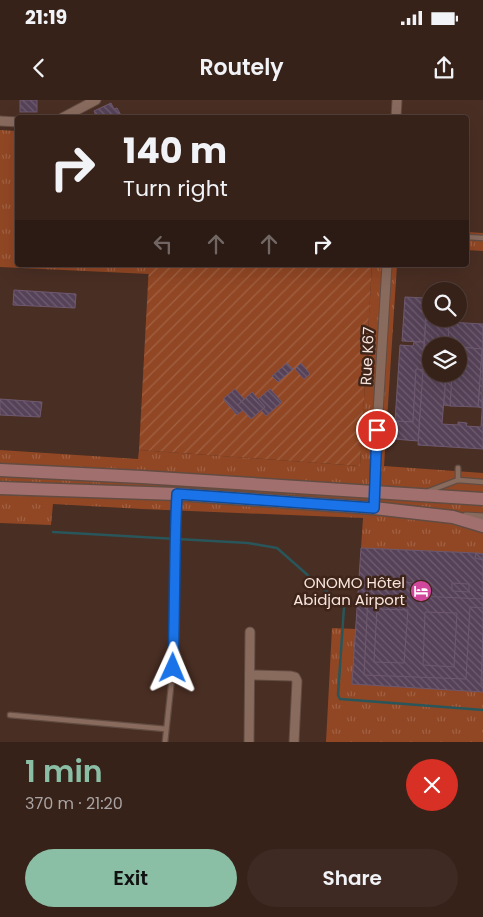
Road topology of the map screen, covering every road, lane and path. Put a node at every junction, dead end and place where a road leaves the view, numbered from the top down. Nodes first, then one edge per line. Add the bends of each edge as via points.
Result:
1 (96, 100) edge
2 (398, 100) edge
3 (68, 115) edge
4 (396, 115) edge
5 (0, 121) edge
6 (15, 122) edge
7 (469, 237) edge
8 (483, 238) edge
9 (387, 267) edge
10 (458, 468) dead end
11 (0, 470) edge
12 (458, 480) junction
13 (483, 482) edge
14 (0, 488) edge
15 (375, 492) junction
16 (177, 494) junction
17 (421, 495) junction
18 (483, 499) edge
19 (374, 508) junction
20 (421, 513) junction
21 (453, 517) junction
22 (483, 518) edge
23 (483, 526) edge
24 (250, 632) dead end
25 (250, 675) junction
26 (10, 715) dead end
27 (166, 729) junction
28 (165, 742) edge
29 (249, 742) edge
30 (294, 742) edge

1 - 3 street
2 - 4 street
5 - 6 street
7 - 8 lane
9 - 15 street, Rue K67
10 - 12 lane
11 - 15 main road
12 - 13 lane
12 - 17 lane
14 - 16 main road
15 - 17 main road
15 - 19 street, Rue K67
16 - 19 main road
16 - 27 lane via 173,668
17 - 18 main road
17 - 20 main road
19 - 20 main road
20 - 21 main road
21 - 22 street
21 - 23 main road
24 - 25 street
25 - 29 street
25 - 30 street via 295,677
26 - 27 lane
27 - 28 lane

